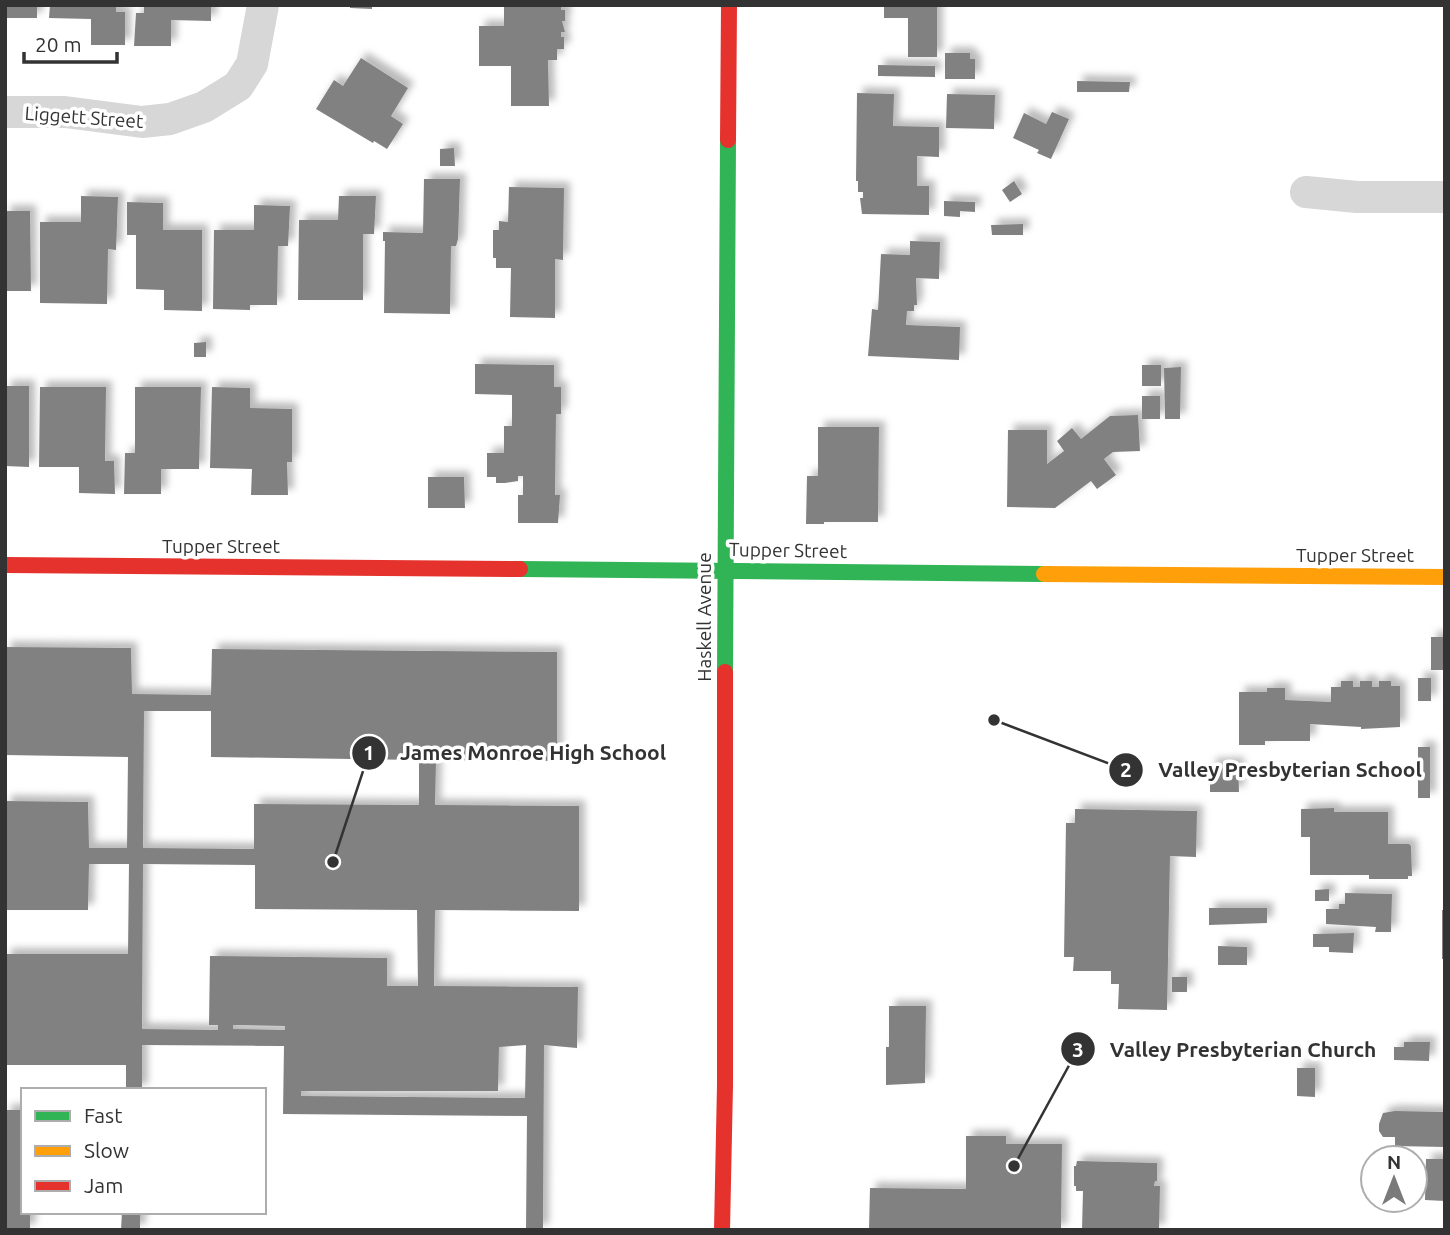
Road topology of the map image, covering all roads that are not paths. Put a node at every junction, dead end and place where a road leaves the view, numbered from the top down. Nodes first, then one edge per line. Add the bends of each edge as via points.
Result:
1 (262, 5) edge
2 (729, 5) edge
3 (5, 112) edge
4 (1306, 192) dead end
5 (1445, 197) edge
6 (5, 565) edge
7 (726, 570) junction
8 (1445, 576) edge
9 (722, 1230) edge

1 - 3 street, Liggett Street via 252,64 238,86 204,107 170,120 142,122 65,112
2 - 7 street, Haskell Avenue
4 - 5 street
6 - 7 street, Tupper Street
7 - 8 street, Tupper Street
7 - 9 street, Haskell Avenue

